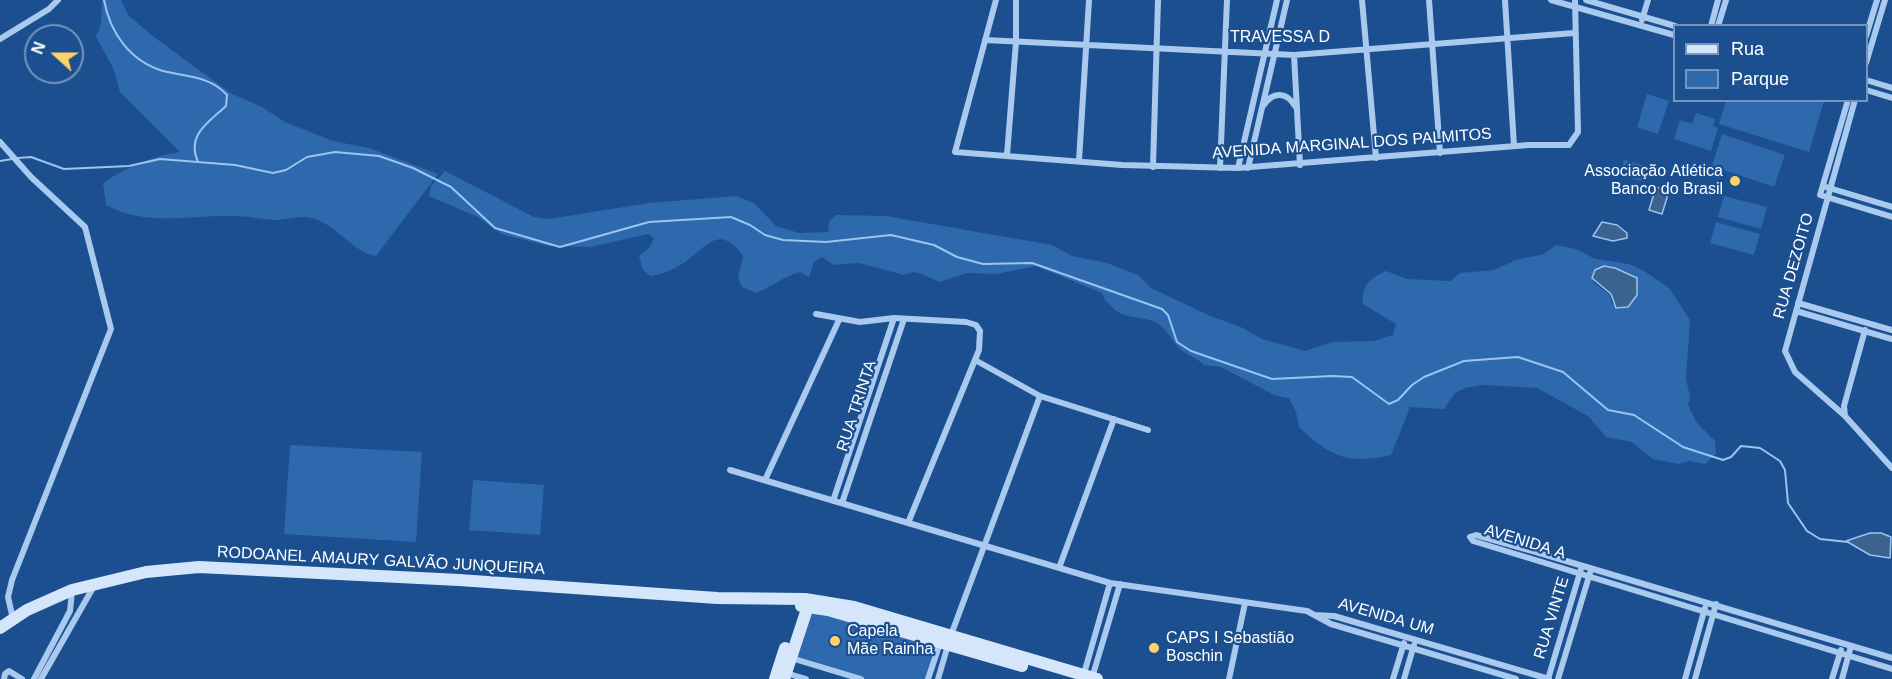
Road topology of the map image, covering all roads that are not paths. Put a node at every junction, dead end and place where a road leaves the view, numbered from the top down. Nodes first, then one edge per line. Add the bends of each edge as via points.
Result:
1 (58, 0) edge
2 (996, 0) edge
3 (1016, 0) edge
4 (1089, 0) edge
5 (1158, 0) edge
6 (1227, 0) edge
7 (1277, 0) edge
8 (1287, 0) edge
9 (1362, 0) edge
10 (1429, 0) edge
11 (1506, 0) edge
12 (1551, 0) edge
13 (1586, 0) edge
14 (1648, 0) edge
15 (1718, 0) edge
16 (1726, 0) edge
17 (1877, 0) edge
18 (1885, 0) edge
19 (1571, 3) edge
20 (1643, 16) junction
21 (1712, 24) edge
22 (1719, 24) edge
23 (1640, 25) junction
24 (1673, 25) edge
25 (1868, 29) edge
26 (1574, 33) junction
27 (1673, 35) edge
28 (1508, 38) junction
29 (0, 39) edge
30 (985, 40) junction
31 (1016, 42) junction
32 (1431, 44) junction
33 (1087, 45) junction
34 (1156, 49) junction
35 (1366, 49) junction
36 (1225, 52) junction
37 (1265, 54) junction
38 (1275, 54) junction
39 (1294, 55) junction
40 (1868, 56) edge
41 (1868, 81) edge
42 (1892, 88) edge
43 (1868, 91) edge
44 (1892, 98) edge
45 (1847, 102) edge
46 (1854, 102) edge
47 (1297, 113) junction
48 (1259, 120) junction
49 (0, 142) edge
50 (1514, 146) junction
51 (1440, 153) junction
52 (1007, 155) junction
53 (1376, 158) junction
54 (1079, 161) junction
55 (1300, 165) junction
56 (1153, 167) junction
57 (1220, 168) junction
58 (1238, 168) junction
59 (1248, 168) junction
60 (1822, 186) junction
61 (1830, 189) junction
62 (1827, 198) junction
63 (1892, 207) edge
64 (1892, 217) edge
65 (1798, 303) junction
66 (1796, 311) junction
67 (816, 314) dead end
68 (894, 318) junction
69 (904, 319) junction
70 (839, 320) junction
71 (1867, 323) junction
72 (1892, 330) edge
73 (1864, 332) junction
74 (1892, 339) edge
75 (975, 360) junction
76 (1040, 396) junction
77 (1845, 416) junction
78 (1114, 419) junction
79 (1148, 430) dead end
80 (1892, 468) edge
81 (730, 470) dead end
82 (765, 480) junction
83 (833, 501) junction
84 (842, 503) junction
85 (908, 523) junction
86 (984, 546) junction
87 (1582, 566) junction
88 (1059, 568) junction
89 (1592, 568) junction
90 (1580, 573) junction
91 (1589, 576) junction
92 (96, 583) junction
93 (1110, 583) junction
94 (1120, 584) junction
95 (72, 590) junction
96 (804, 602) junction
97 (1707, 602) junction
98 (1245, 603) junction
99 (1716, 604) junction
100 (1704, 611) junction
101 (1713, 614) junction
102 (1315, 615) junction
103 (1341, 618) junction
104 (13, 619) junction
105 (1338, 626) junction
106 (0, 628) edge
107 (1405, 637) junction
108 (945, 639) junction
109 (1415, 640) junction
110 (1842, 644) junction
111 (1403, 645) junction
112 (1851, 646) junction
113 (1413, 648) junction
114 (1840, 653) junction
115 (1848, 656) junction
116 (790, 658) junction
117 (1892, 658) edge
118 (1892, 669) edge
119 (782, 677) edge
120 (1089, 678) edge
121 (4, 679) edge
122 (22, 679) edge
123 (34, 679) edge
124 (41, 679) edge
125 (807, 679) edge
126 (861, 679) edge
127 (928, 679) edge
128 (938, 679) edge
129 (1070, 679) edge
130 (1229, 679) edge
131 (1393, 679) edge
132 (1404, 679) edge
133 (1516, 679) edge
134 (1548, 679) edge
135 (1558, 679) edge
136 (1684, 679) edge
137 (1695, 679) edge
138 (1832, 679) edge
139 (1842, 679) edge

1 - 29 street
2 - 30 street
3 - 31 street
4 - 33 street
5 - 34 street
6 - 36 street
7 - 37 street
8 - 38 street
9 - 35 street
10 - 32 street
11 - 28 street
12 - 19 street
13 - 20 street
14 - 20 street
15 - 21 street
16 - 22 street
17 - 25 street
18 - 40 street
19 - 23 street
19 - 26 street
20 - 23 street
20 - 24 street
23 - 27 street
26 - 28 street, TRAVESSA D
26 - 50 street, AVENIDA MARGINAL DOS PALMITOS via 1578,130 1565,146
28 - 32 street, TRAVESSA D
28 - 50 street
30 - 31 street, TRAVESSA D
30 - 52 street, AVENIDA MARGINAL DOS PALMITOS via 955,152
31 - 33 street, TRAVESSA D
31 - 52 street
32 - 35 street, TRAVESSA D
32 - 51 street
33 - 34 street, TRAVESSA D
33 - 54 street
34 - 36 street, TRAVESSA D
34 - 56 street
35 - 39 street, TRAVESSA D
35 - 53 street
36 - 37 street, TRAVESSA D
36 - 57 street
37 - 38 street, TRAVESSA D
37 - 58 street
38 - 39 street, TRAVESSA D
38 - 48 street
39 - 47 street
41 - 42 street
43 - 44 street
45 - 60 street, RUA DEZOITO
46 - 61 street, RUA DEZOITO
47 - 48 street via 1289,98 1275,95 1267,100
47 - 55 street
48 - 59 street
49 - 104 street via 31,177 86,227 111,329 12,580 8,597
50 - 51 street, AVENIDA MARGINAL DOS PALMITOS
51 - 53 street, AVENIDA MARGINAL DOS PALMITOS
52 - 54 street, AVENIDA MARGINAL DOS PALMITOS
53 - 55 street, AVENIDA MARGINAL DOS PALMITOS
54 - 56 street, AVENIDA MARGINAL DOS PALMITOS
55 - 59 street, AVENIDA MARGINAL DOS PALMITOS
56 - 57 street, AVENIDA MARGINAL DOS PALMITOS
57 - 58 street, AVENIDA MARGINAL DOS PALMITOS
58 - 59 street, AVENIDA MARGINAL DOS PALMITOS
60 - 61 street
60 - 62 street, RUA DEZOITO via 1820,195
61 - 62 street, RUA DEZOITO
61 - 63 street
62 - 64 street
62 - 65 street, RUA DEZOITO
65 - 66 street, RUA DEZOITO
65 - 71 street
66 - 73 street
66 - 77 street, RUA DEZOITO via 1785,346 1787,359 1802,379
67 - 70 street
68 - 69 street
68 - 70 street
68 - 83 street, RUA TRINTA
69 - 75 street via 974,324 982,337
69 - 84 street, RUA TRINTA
70 - 82 street
71 - 72 street
71 - 73 street
73 - 74 street
73 - 77 street via 1844,406
75 - 76 street
75 - 85 street
76 - 78 street
76 - 86 street
77 - 80 street
78 - 79 street
78 - 88 street
81 - 82 street
82 - 83 street
83 - 84 street
84 - 85 street
85 - 86 street
86 - 88 street
86 - 108 street
87 - 89 street, AVENIDA A
87 - 90 street, RUA VINTE
87 - 90 street, AVENIDA A via 1476,535 1470,537
88 - 93 street
89 - 91 street, RUA VINTE
89 - 97 street, AVENIDA A
90 - 91 street, AVENIDA A
90 - 134 street, RUA VINTE
91 - 100 street, AVENIDA A
91 - 135 street, RUA VINTE
92 - 95 main road, RODOANEL AMAURY GALVÃO JUNQUEIRA
92 - 96 main road, RODOANEL AMAURY GALVÃO JUNQUEIRA via 146,572 202,567
92 - 124 street
93 - 94 street
93 - 120 street
94 - 98 street
94 - 120 street
95 - 104 main road, RODOANEL AMAURY GALVÃO JUNQUEIRA
95 - 123 street via 70,611
96 - 108 main road, RODOANEL AMAURY GALVÃO JUNQUEIRA
96 - 116 main road
96 - 119 main road
97 - 99 street, AVENIDA A
97 - 100 street
98 - 102 street
98 - 130 street
99 - 101 street
99 - 110 street, AVENIDA A
100 - 101 street, AVENIDA A
100 - 136 street
101 - 114 street, AVENIDA A
101 - 137 street
102 - 103 street, AVENIDA UM
102 - 105 street, AVENIDA UM
103 - 105 street
103 - 107 street, AVENIDA UM
104 - 106 main road, RODOANEL AMAURY GALVÃO JUNQUEIRA
105 - 111 street, AVENIDA UM
107 - 109 street, AVENIDA UM
107 - 111 street
108 - 120 main road
108 - 127 street
108 - 128 street
108 - 129 main road
109 - 113 street
109 - 134 street, AVENIDA UM
110 - 112 street, AVENIDA A
110 - 114 street
111 - 113 street, AVENIDA UM
111 - 131 street
112 - 115 street
112 - 117 street, AVENIDA A
113 - 132 street
113 - 133 street, AVENIDA UM
114 - 115 street, AVENIDA A
114 - 138 street
115 - 118 street, AVENIDA A
115 - 139 street
116 - 119 main road
116 - 126 street
119 - 125 street
121 - 122 street via 9,672

